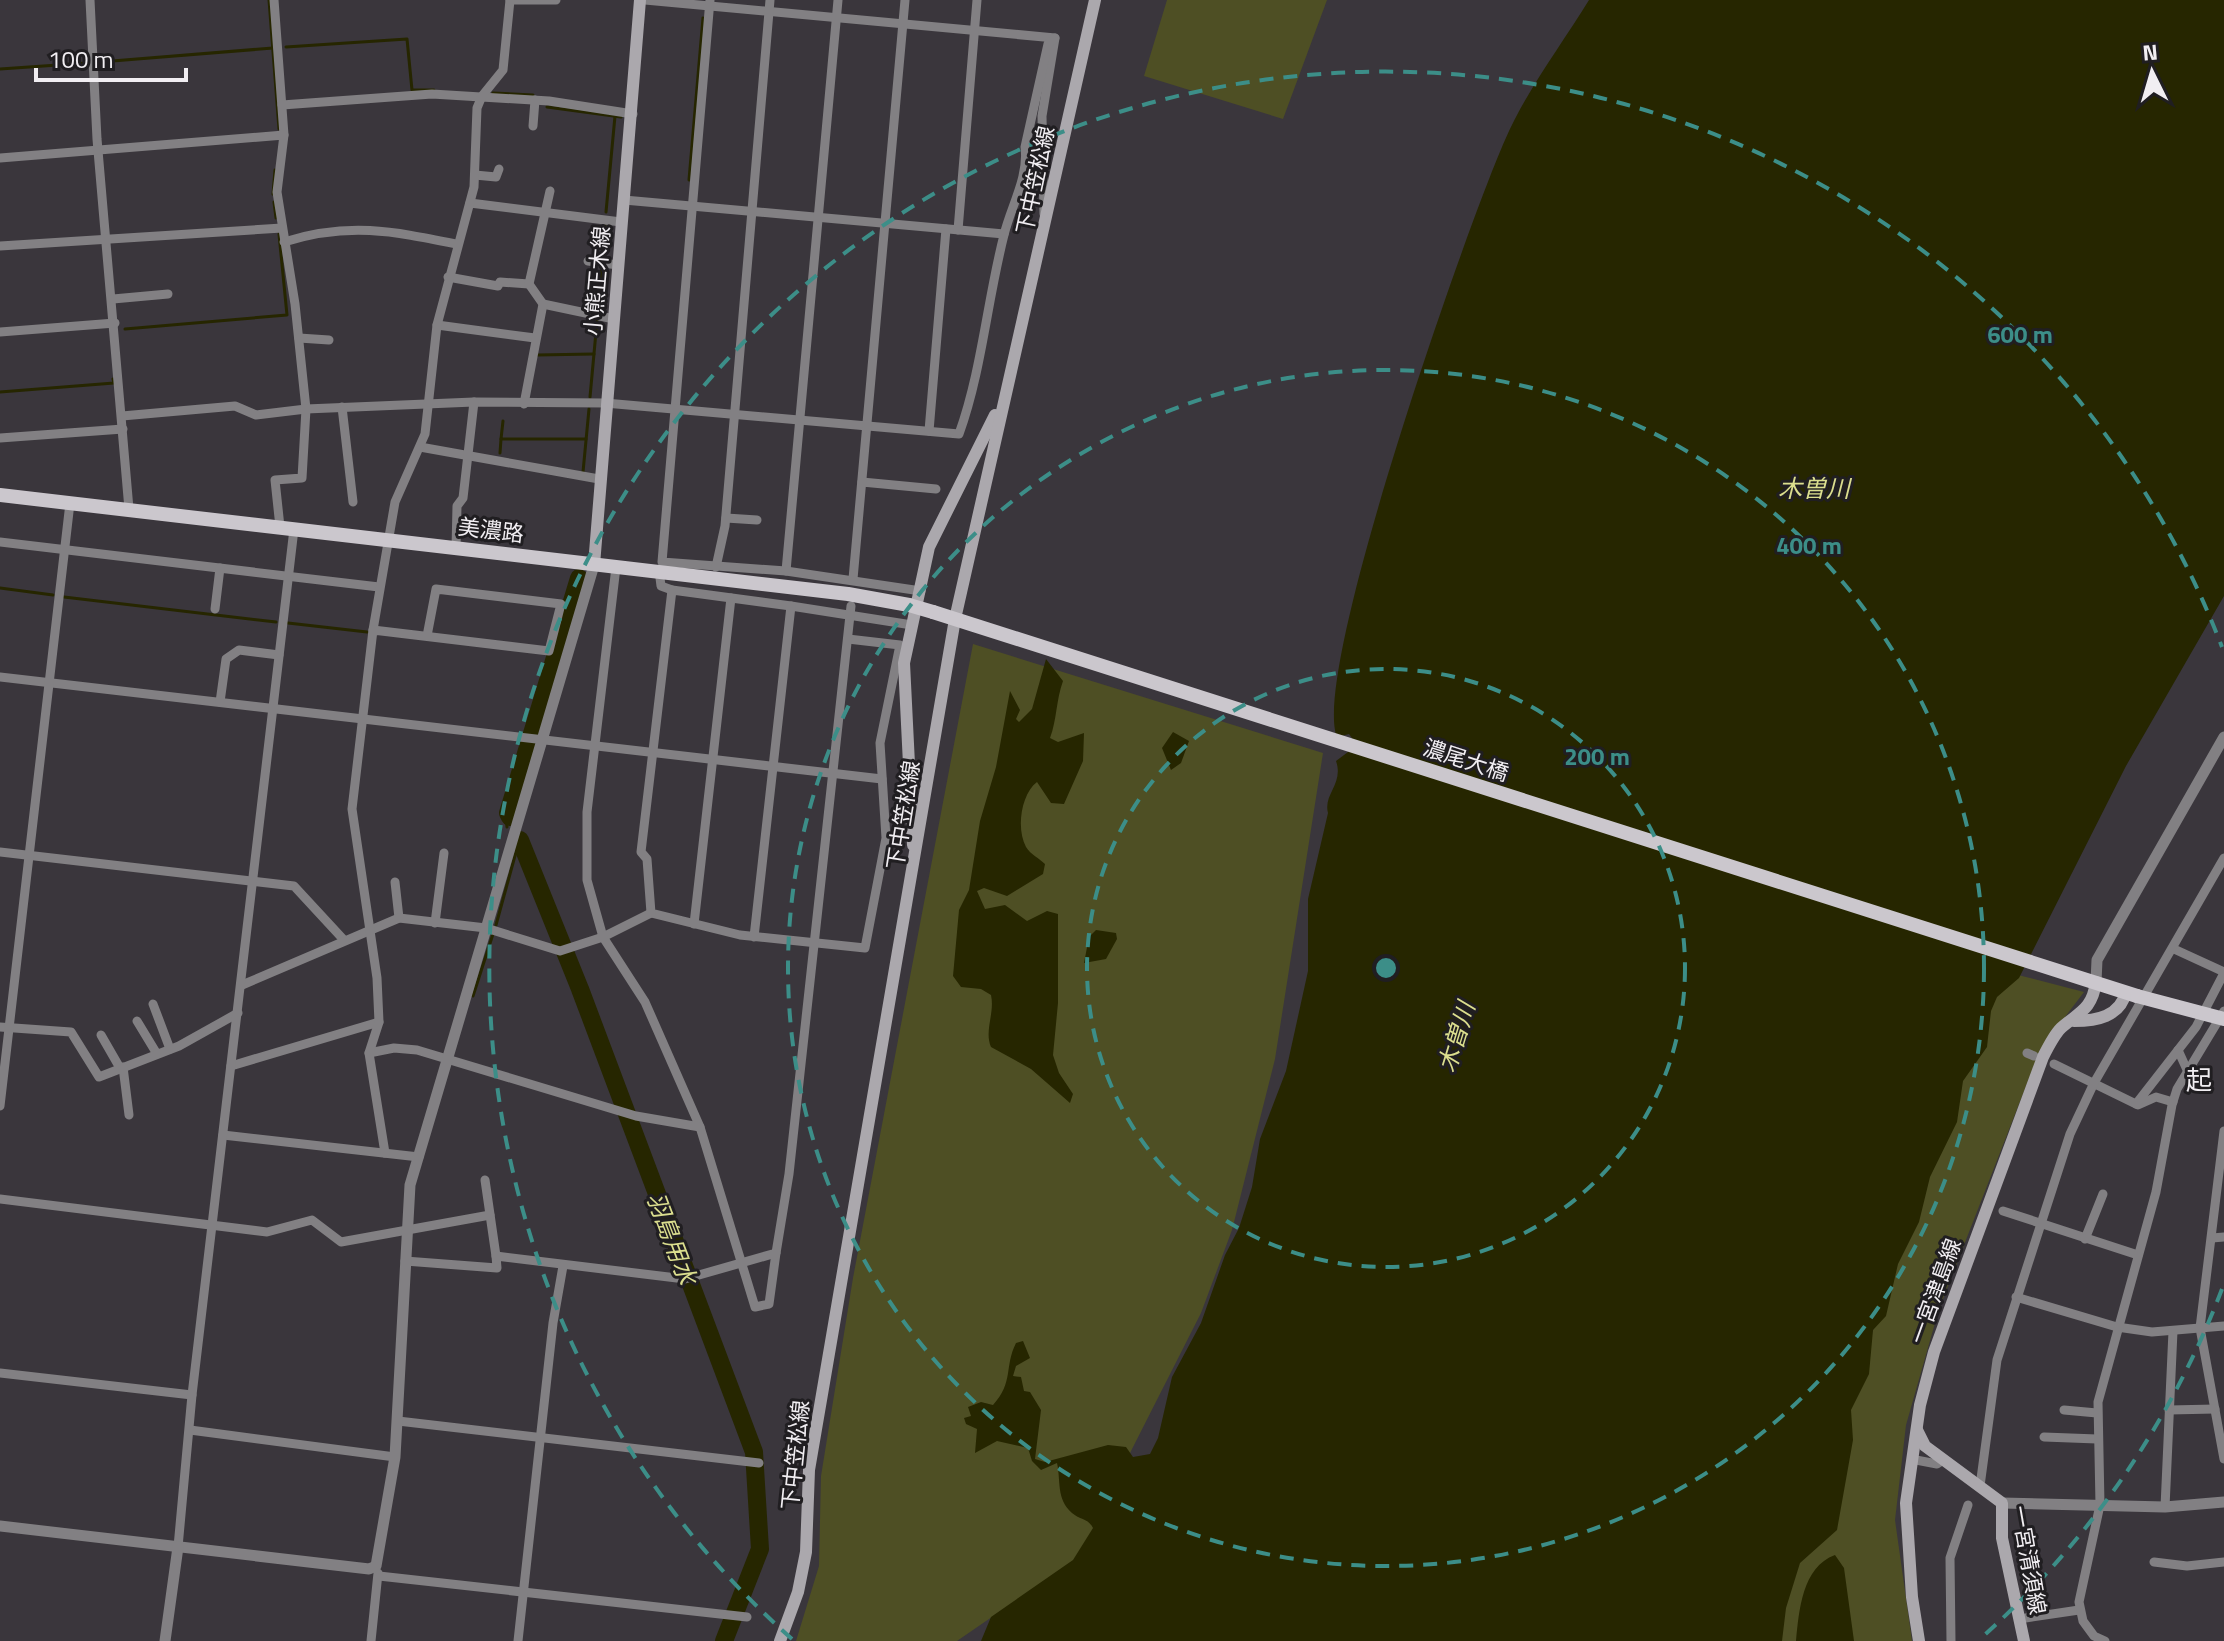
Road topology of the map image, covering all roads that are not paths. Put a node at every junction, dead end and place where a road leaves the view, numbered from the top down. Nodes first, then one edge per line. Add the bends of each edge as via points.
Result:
1 (90, 0) edge
2 (274, 0) edge
3 (510, 0) edge
4 (556, 0) edge
5 (643, 0) edge
6 (770, 0) edge
7 (838, 0) edge
8 (905, 0) edge
9 (977, 0) edge
10 (1095, 0) edge
11 (709, 3) edge
12 (769, 12) junction
13 (836, 17) junction
14 (903, 23) junction
15 (975, 29) junction
16 (1055, 38) junction
17 (482, 96) junction
18 (535, 100) junction
19 (282, 105) junction
20 (633, 114) junction
21 (533, 126) dead end
22 (284, 135) junction
23 (99, 152) junction
24 (0, 158) edge
25 (499, 169) dead end
26 (475, 175) junction
27 (550, 191) dead end
28 (624, 200) junction
29 (470, 203) junction
30 (692, 206) junction
31 (752, 211) junction
32 (545, 212) junction
33 (819, 217) junction
34 (621, 222) junction
35 (886, 223) junction
36 (282, 228) junction
37 (946, 229) junction
38 (958, 230) junction
39 (1045, 230) junction
40 (1004, 234) junction
41 (109, 239) junction
42 (284, 242) junction
43 (456, 244) junction
44 (0, 246) edge
45 (588, 261) dead end
46 (618, 265) junction
47 (448, 277) junction
48 (529, 284) junction
49 (168, 294) dead end
50 (113, 299) junction
51 (543, 304) junction
52 (614, 319) junction
53 (115, 323) junction
54 (437, 325) junction
55 (0, 332) edge
56 (299, 338) junction
57 (535, 338) junction
58 (329, 340) dead end
59 (1010, 378) junction
60 (474, 402) junction
61 (429, 403) junction
62 (605, 403) junction
63 (524, 404) junction
64 (342, 407) junction
65 (306, 409) junction
66 (674, 409) junction
67 (735, 414) junction
68 (122, 416) junction
69 (801, 419) junction
70 (867, 425) junction
71 (123, 429) junction
72 (929, 431) junction
73 (0, 438) edge
74 (420, 447) junction
75 (468, 453) junction
76 (599, 479) junction
77 (862, 482) junction
78 (936, 489) dead end
79 (0, 495) edge
80 (353, 502) dead end
81 (70, 503) junction
82 (129, 509) junction
83 (726, 518) junction
84 (757, 520) dead end
85 (287, 528) junction
86 (390, 541) junction
87 (0, 542) edge
88 (456, 548) junction
89 (65, 550) junction
90 (594, 565) junction
91 (616, 567) junction
92 (660, 567) junction
93 (716, 567) junction
94 (220, 568) junction
95 (786, 571) junction
96 (289, 576) junction
97 (853, 579) junction
98 (379, 587) junction
99 (672, 590) junction
100 (921, 591) junction
101 (731, 598) junction
102 (563, 605) junction
103 (791, 606) junction
104 (581, 608) junction
105 (215, 609) dead end
106 (850, 610) junction
107 (955, 619) junction
108 (912, 625) junction
109 (975, 625) joint
110 (373, 630) junction
111 (427, 636) junction
112 (848, 639) junction
113 (279, 655) junction
114 (0, 677) edge
115 (49, 682) junction
116 (220, 702) junction
117 (273, 709) junction
118 (361, 720) junction
119 (2224, 738) edge
120 (539, 740) junction
121 (595, 747) junction
122 (653, 753) junction
123 (711, 761) junction
124 (772, 769) junction
125 (832, 776) junction
126 (882, 779) junction
127 (0, 852) edge
128 (444, 853) dead end
129 (30, 855) junction
130 (2222, 866) edge
131 (914, 868) junction
132 (254, 882) junction
133 (395, 882) dead end
134 (651, 913) junction
135 (399, 918) junction
136 (435, 923) junction
137 (694, 924) junction
138 (486, 928) junction
139 (371, 930) junction
140 (603, 937) junction
141 (754, 937) junction
142 (343, 939) junction
143 (813, 943) junction
144 (2174, 949) junction
145 (2224, 972) edge
146 (2088, 980) junction
147 (242, 985) junction
148 (2132, 994) junction
149 (153, 1004) dead end
150 (2224, 1011) edge
151 (238, 1013) junction
152 (2224, 1019) edge
153 (137, 1021) dead end
154 (2074, 1021) junction
155 (379, 1022) junction
156 (5, 1027) edge
157 (101, 1035) dead end
158 (170, 1049) junction
159 (2178, 1050) junction
160 (369, 1053) junction
161 (157, 1054) junction
162 (448, 1060) junction
163 (2054, 1064) dead end
164 (231, 1066) junction
165 (122, 1068) junction
166 (2188, 1072) junction
167 (2094, 1083) junction
168 (2173, 1102) junction
169 (2136, 1104) junction
170 (0, 1106) edge
171 (129, 1115) dead end
172 (700, 1127) junction
173 (2224, 1131) edge
174 (223, 1135) junction
175 (385, 1153) junction
176 (2223, 1154) edge
177 (419, 1157) junction
178 (485, 1180) dead end
179 (2103, 1194) dead end
180 (0, 1199) edge
181 (2003, 1211) dead end
182 (490, 1215) junction
183 (212, 1224) junction
184 (2043, 1224) junction
185 (406, 1230) junction
186 (2224, 1237) edge
187 (2212, 1238) junction
188 (2085, 1239) junction
189 (776, 1253) junction
190 (2138, 1255) junction
191 (496, 1256) junction
192 (405, 1261) junction
193 (742, 1263) junction
194 (563, 1266) junction
195 (2016, 1297) junction
196 (2224, 1326) edge
197 (2117, 1327) junction
198 (2200, 1328) junction
199 (2173, 1331) junction
200 (0, 1373) edge
201 (192, 1395) junction
202 (2064, 1410) dead end
203 (2169, 1410) junction
204 (2218, 1410) edge
205 (2097, 1413) junction
206 (398, 1421) junction
207 (190, 1430) junction
208 (1917, 1430) junction
209 (541, 1436) junction
210 (2044, 1437) dead end
211 (2097, 1439) junction
212 (395, 1457) junction
213 (2224, 1459) edge
214 (1916, 1460) dead end
215 (1943, 1460) junction
216 (759, 1463) dead end
217 (1980, 1486) junction
218 (2224, 1502) edge
219 (2002, 1503) junction
220 (1968, 1505) dead end
221 (2100, 1505) junction
222 (2165, 1507) junction
223 (0, 1526) edge
224 (178, 1547) junction
225 (2154, 1562) dead end
226 (2224, 1562) edge
227 (377, 1571) junction
228 (523, 1593) junction
229 (2079, 1610) junction
230 (747, 1617) dead end
231 (2019, 1619) junction
232 (165, 1641) edge
233 (371, 1641) edge
234 (518, 1641) edge
235 (780, 1641) edge
236 (1919, 1641) edge
237 (1951, 1641) edge
238 (2024, 1641) edge
239 (2105, 1641) edge

1 - 23 street
2 - 19 street
3 - 4 street
3 - 17 street via 503,70
5 - 11 street
5 - 20 main road, 小熊正木線
6 - 12 street
7 - 13 street
8 - 14 street
9 - 15 street
10 - 39 main road, 下中笠松線
11 - 12 street
11 - 30 street
12 - 13 street
12 - 31 street
13 - 14 street
13 - 33 street
14 - 15 street
14 - 35 street
15 - 16 street
15 - 38 street
16 - 39 street via 1042,116
16 - 40 street via 1048,44 1025,147 1027,160
17 - 18 street
17 - 19 street via 432,94
17 - 26 street
18 - 20 street
18 - 21 street
19 - 22 street
20 - 28 main road, 小熊正木線
22 - 23 street
22 - 36 street via 277,192
23 - 24 street
23 - 41 street
25 - 26 street via 496,177
26 - 29 street
27 - 32 street
28 - 30 street
28 - 34 main road, 小熊正木線
29 - 32 street
29 - 43 street
30 - 31 street
30 - 66 street
31 - 33 street
31 - 67 street
32 - 34 street
32 - 48 street via 543,250
33 - 35 street
33 - 69 street
34 - 46 main road, 小熊正木線
35 - 37 street
35 - 70 street
36 - 41 street
36 - 42 street
37 - 38 street
37 - 72 street
38 - 40 street
39 - 59 main road, 下中笠松線
40 - 72 street via 971,399 959,434
41 - 44 street
41 - 50 street
42 - 43 street via 323,230 371,230
42 - 56 street
43 - 47 street
45 - 46 street
46 - 52 main road, 小熊正木線
47 - 48 street via 498,286
47 - 54 street
48 - 51 street
49 - 50 street
50 - 53 street
51 - 52 street
51 - 57 street
52 - 62 main road, 小熊正木線
53 - 55 street
53 - 68 street
54 - 57 street
54 - 61 street
56 - 58 street
56 - 65 street
57 - 63 street
59 - 100 main road via 992,424 940,520
59 - 107 main road, 下中笠松線
60 - 61 street
60 - 63 street
60 - 75 street
61 - 64 street
61 - 74 street
62 - 63 street
62 - 66 street
62 - 76 main road, 小熊正木線
64 - 65 street
64 - 80 street
65 - 68 street via 256,415 235,406
65 - 85 street via 302,478 275,480
66 - 67 street
66 - 92 street
67 - 69 street
67 - 83 street
68 - 71 street
69 - 70 street
69 - 95 street
70 - 72 street
70 - 77 street
71 - 73 street
71 - 82 street
74 - 75 street
74 - 86 street via 395,502
75 - 76 street
75 - 88 street via 463,498 457,506
76 - 90 main road, 小熊正木線
77 - 78 street
77 - 97 street
79 - 81 main road, 美濃路
81 - 82 main road, 美濃路
81 - 89 street
82 - 85 main road, 美濃路
83 - 84 street
83 - 93 street
85 - 86 main road, 美濃路
85 - 96 street
86 - 88 main road, 美濃路
86 - 98 street
87 - 89 street
88 - 90 main road, 美濃路
89 - 94 street
89 - 115 street
90 - 91 main road, 美濃路
90 - 104 street
91 - 92 main road, 美濃路
91 - 121 street
92 - 93 street
92 - 99 street via 661,586
92 - 107 main road, 美濃路, bridge via 848,594
93 - 95 street
94 - 96 street
94 - 105 street
95 - 97 street
96 - 98 street
96 - 113 street
97 - 100 street
98 - 110 street
99 - 101 street
99 - 122 street
100 - 108 main road
101 - 103 street
101 - 123 street
102 - 104 street
102 - 111 street via 549,651
102 - 111 street via 436,589
103 - 106 street
103 - 124 street
104 - 120 street
106 - 108 street
106 - 112 street
107 - 109 main road, 美濃路
107 - 131 main road, 下中笠松線
108 - 131 main road via 904,663 904,722
109 - 146 main road, 濃尾大橋
110 - 111 street
110 - 118 street
112 - 125 street
112 - 126 street via 900,645 880,743
113 - 116 street via 239,650 226,659
113 - 117 street
114 - 115 street
115 - 116 street
115 - 129 street
116 - 117 street
117 - 118 street
117 - 132 street
118 - 120 street
118 - 139 street via 352,809
119 - 146 street
120 - 121 street
120 - 138 street
121 - 122 street
121 - 140 street via 585,852
122 - 123 street
122 - 134 street via 641,852 647,859
123 - 124 street
123 - 137 street
124 - 125 street
124 - 141 street
125 - 126 street
125 - 143 street
126 - 143 street via 886,838 865,948
127 - 129 street
128 - 136 street
129 - 132 street
129 - 156 street
130 - 144 street
131 - 235 main road, 下中笠松線 via 809,1470 806,1552
132 - 142 street via 294,886
132 - 147 street
133 - 135 street
134 - 137 street
134 - 140 street
135 - 136 street
135 - 139 street
136 - 138 street
137 - 141 street
138 - 140 street via 560,951
138 - 162 street
139 - 142 street
139 - 155 street
140 - 172 street via 645,1002
141 - 143 street
142 - 147 street
143 - 189 street
144 - 145 street
144 - 167 street
145 - 159 street
146 - 148 main road, 濃尾大橋
146 - 154 main road, 一宮津島線 via 2094,996
147 - 151 street
148 - 152 main road, 濃尾大橋, bridge
148 - 154 main road via 2105,1017
149 - 158 street
150 - 166 street
151 - 158 street
151 - 164 street
153 - 161 street
154 - 208 main road, 一宮津島線 via 2053,1040 2032,1085 1934,1352
155 - 160 street
155 - 164 street
156 - 165 street via 71,1032 99,1077
156 - 170 street
157 - 165 street
158 - 161 street
159 - 166 street
159 - 169 street
160 - 162 street via 417,1050
160 - 175 street
161 - 165 street
162 - 172 street via 636,1116
162 - 177 street
163 - 167 street
164 - 174 street
165 - 171 street
166 - 168 street
167 - 169 street
167 - 184 street via 2063,1153
168 - 169 street via 2156,1097
168 - 190 street
172 - 193 street
173 - 176 street
174 - 175 street
174 - 183 street
175 - 177 street
176 - 187 street
177 - 185 street
178 - 182 street
179 - 188 street
180 - 183 street
181 - 184 street
182 - 185 street
182 - 191 street
183 - 185 street via 267,1232 312,1220 341,1242
183 - 201 street
184 - 188 street
184 - 195 street
185 - 192 street
186 - 187 street
187 - 198 street
188 - 190 street
189 - 193 street
189 - 193 street via 769,1304 755,1307
190 - 197 street
191 - 192 street via 497,1268
191 - 194 street
192 - 206 street
193 - 194 street via 685,1279
194 - 209 street
195 - 197 street
195 - 217 street via 1997,1360
196 - 198 street
197 - 199 street
197 - 205 street
198 - 199 street
198 - 204 street
199 - 203 street
200 - 201 street
201 - 207 street
202 - 205 street
203 - 204 street
203 - 222 street
204 - 213 street
205 - 211 street
206 - 209 street
206 - 212 street
207 - 212 street
207 - 224 street
208 - 215 main road, 一宮清須線 via 1925,1446
208 - 236 main road, 一宮津島線 via 1906,1503
209 - 216 street
209 - 228 street
210 - 211 street
211 - 221 street
212 - 227 street
214 - 215 street
215 - 217 main road, 一宮清須線
217 - 219 main road, 一宮清須線
218 - 222 street
219 - 221 street
219 - 231 main road, 一宮清須線 via 2002,1538
220 - 237 street via 1950,1558
221 - 222 street
221 - 229 street
223 - 224 street
224 - 227 street
224 - 232 street
225 - 226 street
227 - 228 street
227 - 233 street
228 - 230 street
228 - 234 street
229 - 231 street
229 - 239 street via 2094,1636
231 - 238 main road, 一宮清須線

